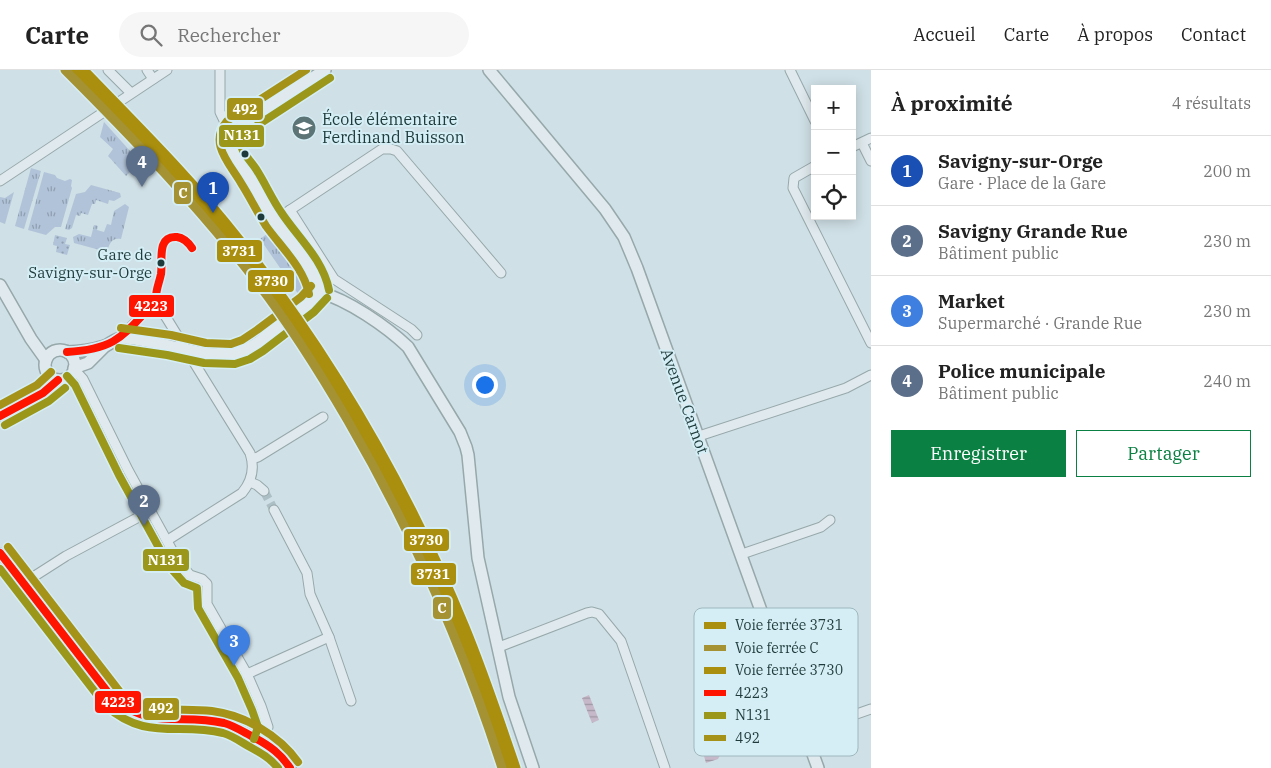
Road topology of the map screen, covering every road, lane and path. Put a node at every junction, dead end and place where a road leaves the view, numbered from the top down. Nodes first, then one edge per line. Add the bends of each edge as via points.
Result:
1 (108, 70) edge
2 (147, 70) edge
3 (167, 70) edge
4 (220, 70) edge
5 (325, 70) edge
6 (488, 70) edge
7 (790, 70) edge
8 (153, 80) junction
9 (131, 93) junction
10 (811, 114) edge
11 (234, 136) junction
12 (871, 138) edge
13 (862, 142) junction
14 (856, 145) edge
15 (871, 161) edge
16 (811, 168) edge
17 (247, 174) junction
18 (0, 181) edge
19 (290, 210) junction
20 (275, 220) junction
21 (501, 273) dead end
22 (0, 285) edge
23 (319, 292) junction
24 (417, 335) dead end
25 (120, 338) junction
26 (871, 343) edge
27 (106, 345) junction
28 (184, 348) junction
29 (67, 352) junction
30 (46, 360) junction
31 (74, 368) junction
32 (871, 375) edge
33 (58, 380) junction
34 (0, 416) edge
35 (323, 417) dead end
36 (698, 436) junction
37 (252, 459) junction
38 (250, 482) junction
39 (264, 491) tunnel mouth
40 (150, 510) junction
41 (274, 510) tunnel mouth
42 (830, 520) dead end
43 (171, 538) dead end
44 (0, 552) edge
45 (742, 554) junction
46 (24, 584) junction
47 (761, 608) edge
48 (329, 637) junction
49 (499, 648) junction
50 (247, 674) junction
51 (351, 701) dead end
52 (871, 709) edge
53 (858, 714) edge
54 (264, 742) junction
55 (814, 756) edge
56 (290, 768) edge
57 (533, 768) edge
58 (665, 768) edge
59 (818, 768) edge

1 - 9 street
2 - 8 street
3 - 8 street
4 - 11 street via 220,112
5 - 11 street via 233,129
6 - 36 street, Avenue Carnot via 605,209 624,237
7 - 10 street
8 - 9 street
9 - 18 street
11 - 17 street
11 - 17 street via 231,148
12 - 13 street
13 - 14 street
13 - 15 street
16 - 26 street via 797,175 793,188
17 - 20 street
19 - 20 street
19 - 21 street via 382,150 391,149
19 - 24 street via 334,279
20 - 23 street via 302,257 317,282
22 - 30 street via 30,339
23 - 28 street via 276,328 239,352 225,354
23 - 49 street via 352,305 408,347 460,432 471,478 478,558
25 - 27 street
25 - 28 street
25 - 28 street via 156,301
27 - 29 street
27 - 31 street via 88,364
28 - 37 street
29 - 30 street via 52,352
29 - 31 street via 73,359
30 - 33 street via 47,374
31 - 33 street via 68,378
31 - 40 street via 83,379
32 - 36 street via 846,388
33 - 34 street via 43,393
35 - 37 street
36 - 45 street, Avenue Carnot
37 - 38 street
38 - 39 street
38 - 43 street via 242,493
40 - 46 street via 66,556
40 - 50 street via 182,567 207,584 207,604
41 - 48 street via 307,573 310,594
42 - 45 street via 821,527
44 - 46 street
45 - 47 street, Avenue Carnot
46 - 54 street via 113,699 130,712 156,720 223,723
48 - 50 street
48 - 51 street
49 - 57 street via 509,697
49 - 58 street via 587,613 599,614 620,641
50 - 54 street via 268,726
52 - 53 street
54 - 56 street
55 - 59 street, Avenue Carnot

